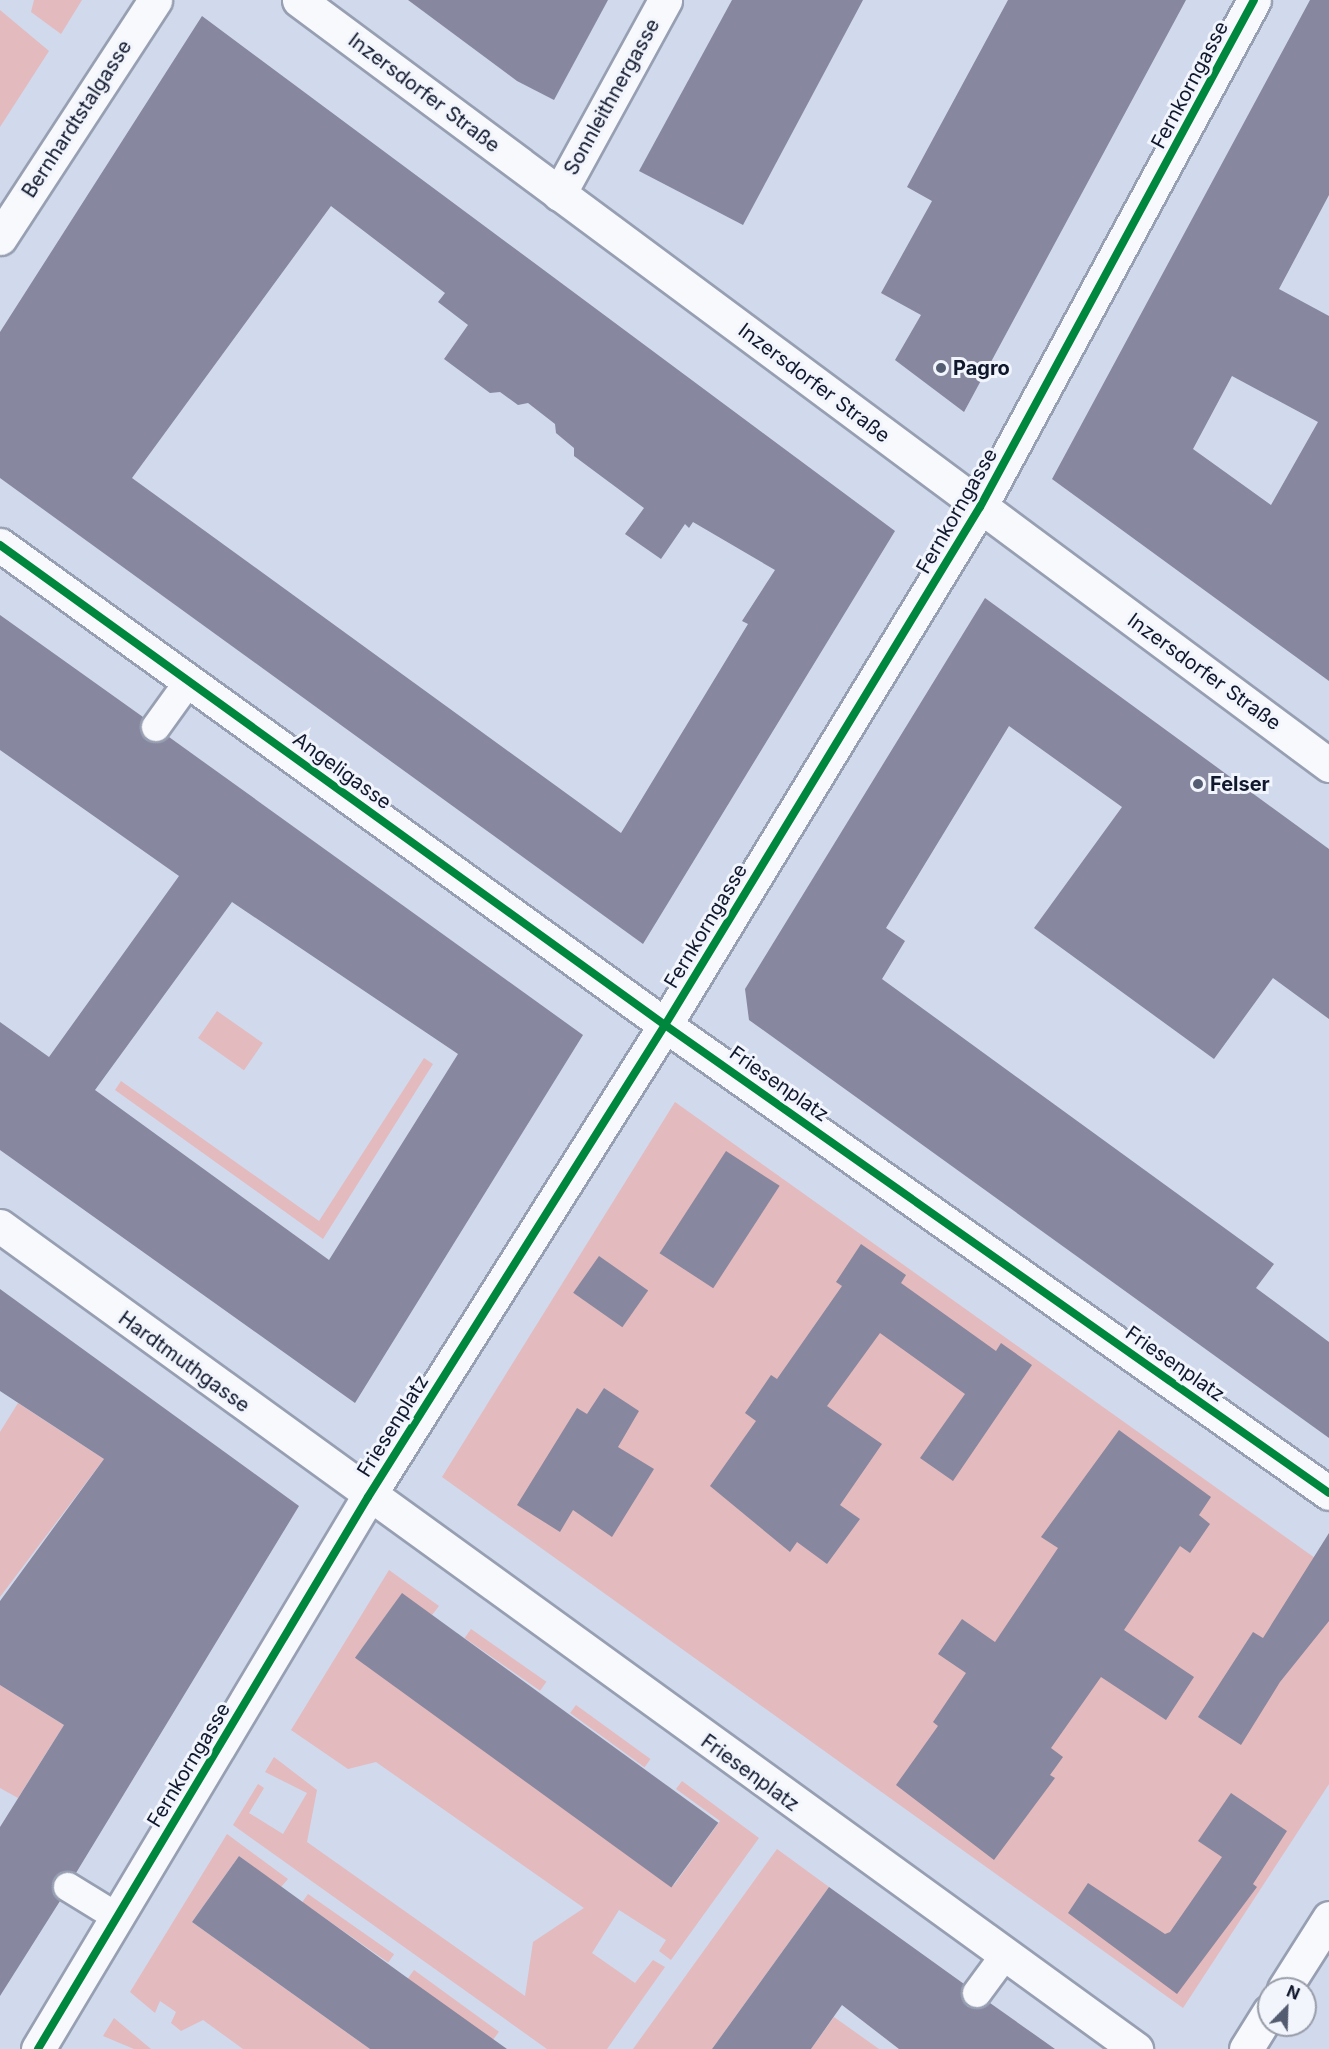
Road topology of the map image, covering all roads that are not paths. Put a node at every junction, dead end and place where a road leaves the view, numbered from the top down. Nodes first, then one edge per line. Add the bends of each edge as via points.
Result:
1 (155, 0) edge
2 (299, 0) edge
3 (665, 0) edge
4 (1254, 0) edge
5 (560, 194) junction
6 (0, 238) edge
7 (980, 507) junction
8 (0, 545) edge
9 (189, 681) junction
10 (156, 727) dead end
11 (1329, 765) edge
12 (665, 1025) junction
13 (0, 1226) edge
14 (1329, 1493) edge
15 (368, 1497) junction
16 (68, 1887) dead end
17 (117, 1917) junction
18 (1329, 1918) edge
19 (1005, 1955) junction
20 (1292, 1977) edge
21 (977, 1993) dead end
22 (1257, 2031) edge
23 (38, 2049) edge
24 (1136, 2049) edge
25 (1246, 2049) edge

1 - 6 street, Bernhardtstalgasse
2 - 5 street, Inzersdorfer Straße
3 - 5 street, Sonnleithnergasse
4 - 7 street, Fernkorngasse
5 - 7 street, Inzersdorfer Straße
7 - 11 street, Inzersdorfer Straße
7 - 12 street, Fernkorngasse
8 - 9 street, Angeligasse
9 - 10 lane
9 - 12 street, Angeligasse
12 - 14 street, Friesenplatz
12 - 15 street, Friesenplatz
13 - 15 street, Hardtmuthgasse
15 - 17 street, Fernkorngasse
15 - 19 street, Friesenplatz
16 - 17 lane
17 - 23 street, Fernkorngasse
18 - 20 street
19 - 21 lane
19 - 24 street, Friesenplatz
22 - 25 street

